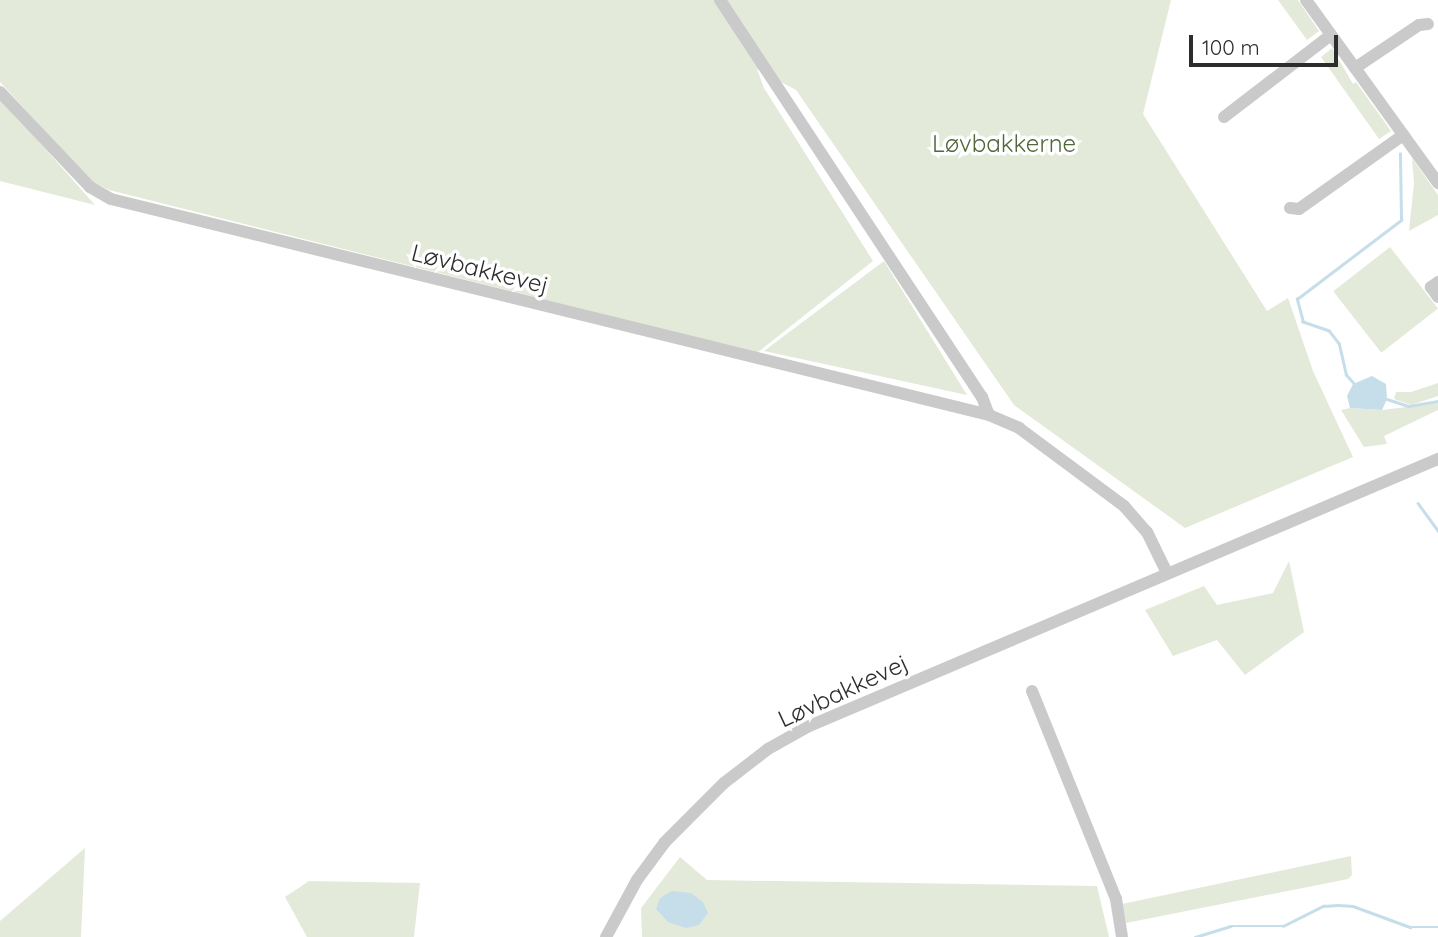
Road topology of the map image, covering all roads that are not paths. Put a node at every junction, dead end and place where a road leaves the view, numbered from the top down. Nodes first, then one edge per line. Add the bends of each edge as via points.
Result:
1 (720, 0) edge
2 (1307, 0) edge
3 (1428, 24) dead end
4 (1331, 35) junction
5 (1355, 68) junction
6 (0, 92) edge
7 (1224, 117) dead end
8 (1403, 135) junction
9 (1438, 183) edge
10 (1290, 208) dead end
11 (1438, 282) edge
12 (1438, 297) edge
13 (989, 415) junction
14 (1438, 459) edge
15 (1167, 573) junction
16 (1032, 691) dead end
17 (606, 937) edge
18 (1122, 937) edge

1 - 13 street via 982,397
2 - 4 street
3 - 5 street via 1419,25
4 - 5 street
4 - 7 street
5 - 8 street
6 - 13 street, Løvbakkevej via 90,187 111,199
8 - 9 street
8 - 10 street via 1299,209
11 - 12 street via 1431,287
13 - 15 street, Løvbakkevej via 1019,428 1124,506 1147,532
14 - 15 street, Løvbakkevej
15 - 17 street, Løvbakkevej via 807,727 768,749 724,783 664,842
16 - 18 street via 1116,899

